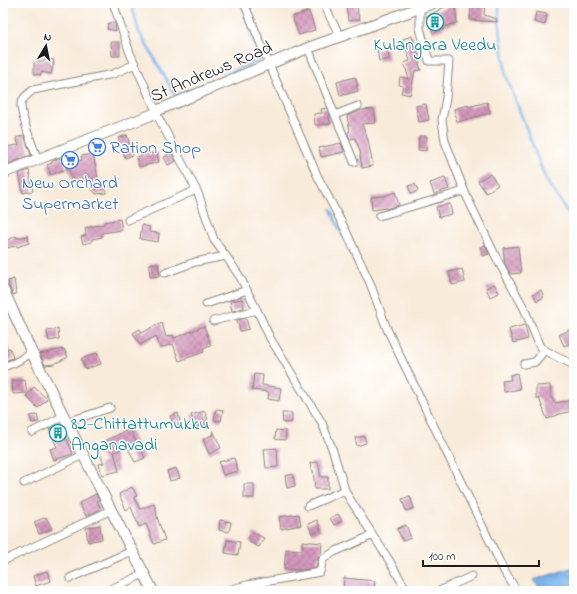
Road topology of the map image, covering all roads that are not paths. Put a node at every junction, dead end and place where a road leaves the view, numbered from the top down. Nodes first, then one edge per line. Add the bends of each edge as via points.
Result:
1 (113, 3) edge
2 (244, 3) edge
3 (324, 3) edge
4 (434, 3) edge
5 (420, 8) junction
6 (340, 36) junction
7 (308, 48) junction
8 (135, 64) junction
9 (269, 64) junction
10 (358, 106) dead end
11 (156, 112) junction
12 (335, 115) junction
13 (38, 160) junction
14 (354, 162) dead end
15 (3, 173) edge
16 (196, 190) junction
17 (464, 191) junction
18 (379, 216) dead end
19 (128, 220) dead end
20 (226, 256) junction
21 (165, 273) dead end
22 (3, 289) edge
23 (247, 290) junction
24 (206, 304) dead end
25 (257, 310) junction
26 (214, 322) dead end
27 (545, 350) junction
28 (32, 353) junction
29 (524, 364) dead end
30 (574, 365) edge
31 (3, 367) edge
32 (110, 408) dead end
33 (65, 419) junction
34 (32, 432) dead end
35 (83, 454) junction
36 (24, 483) dead end
37 (345, 490) junction
38 (308, 506) dead end
39 (111, 510) junction
40 (373, 535) junction
41 (132, 552) junction
42 (3, 562) edge
43 (144, 574) junction
44 (472, 576) dead end
45 (70, 578) dead end
46 (106, 591) edge
47 (153, 591) edge
48 (224, 591) edge
49 (407, 591) edge
50 (439, 591) edge
51 (517, 591) edge

1 - 8 street
2 - 9 street
3 - 6 street
4 - 5 main road, St Andrews Road
5 - 6 main road, St Andrews Road
5 - 17 street via 420,28 429,60 449,61 442,120 445,141
6 - 7 main road, St Andrews Road
7 - 9 main road, St Andrews Road
7 - 12 street
8 - 11 street
8 - 13 street via 113,74 33,90 26,95 21,104 23,115
9 - 11 main road, St Andrews Road
9 - 51 street via 317,175 370,283 388,328 504,571
10 - 12 street
11 - 13 main road, St Andrews Road
11 - 16 street
12 - 14 street
13 - 15 main road, St Andrews Road
16 - 19 street
16 - 20 street via 214,240
17 - 18 street
17 - 27 street via 524,308 540,347
20 - 21 street via 195,262
20 - 23 street
22 - 28 main road
23 - 24 street
23 - 25 street
25 - 26 street
25 - 37 street via 270,338 322,424
27 - 29 street via 535,362
27 - 30 street
28 - 31 street
28 - 33 main road
32 - 33 street
33 - 34 street
33 - 35 main road
35 - 36 street
35 - 39 main road
37 - 38 street
37 - 40 street
39 - 41 main road
39 - 42 street
40 - 48 street via 323,559 320,572
40 - 49 street
41 - 43 main road
41 - 45 street
43 - 46 street
43 - 47 main road
44 - 50 street

